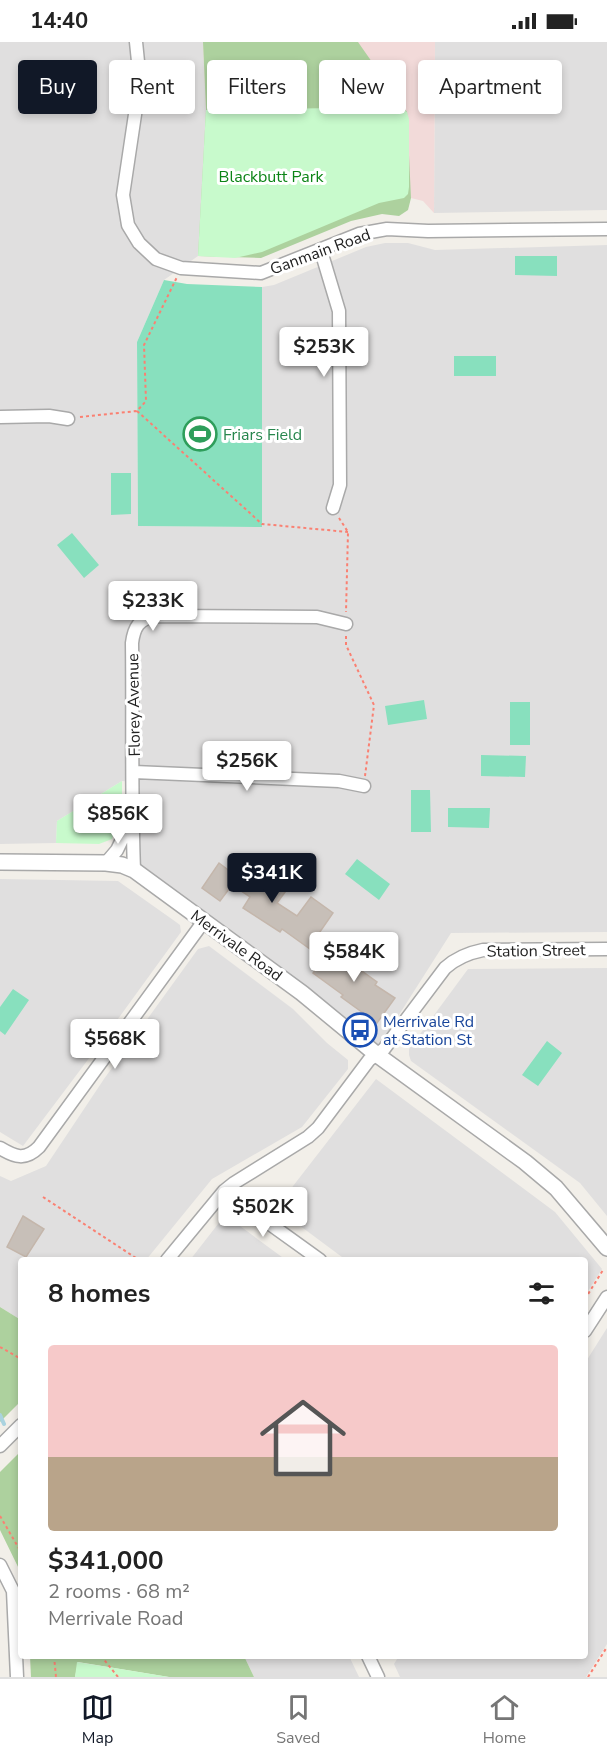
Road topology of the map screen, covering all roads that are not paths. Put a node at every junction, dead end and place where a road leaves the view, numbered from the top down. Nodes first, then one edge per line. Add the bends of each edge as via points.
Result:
1 (135, 42) edge
2 (607, 229) edge
3 (321, 250) junction
4 (0, 417) edge
5 (68, 419) road end
6 (333, 508) road end
7 (346, 624) road end
8 (134, 772) junction
9 (364, 786) road end
10 (132, 819) junction
11 (0, 862) edge
12 (106, 863) junction
13 (134, 870) junction
14 (204, 921) junction
15 (607, 949) edge
16 (376, 1054) junction
17 (0, 1148) edge
18 (224, 1191) junction
19 (607, 1248) edge
20 (169, 1257) edge
21 (316, 1257) edge
22 (607, 1297) edge
23 (588, 1326) edge
24 (18, 1428) edge
25 (0, 1446) edge
26 (0, 1565) edge
27 (17, 1677) edge

1 - 3 street, Ganmain Road via 140,81 123,195 128,225 139,243 156,259 181,268 261,273
2 - 3 street, Ganmain Road via 387,229 359,234
3 - 6 street via 339,311 340,484
4 - 5 street
7 - 8 street, Florey Avenue via 317,618 155,616 140,621 132,643
8 - 9 street via 339,781
8 - 10 street, Florey Avenue
10 - 12 street, Florey Avenue
10 - 13 street, Florey Avenue
11 - 12 street, Merrivale Road
12 - 13 street, Merrivale Road
13 - 14 street, Merrivale Road
14 - 16 street, Merrivale Road
14 - 17 street via 33,1154 14,1156
15 - 16 street, Station Street via 483,950 462,956 445,968 384,1049
16 - 18 street, Station Street via 308,1137
16 - 19 street, Merrivale Road via 556,1188
18 - 20 street, Station Street
18 - 21 street
22 - 23 street
24 - 25 street
26 - 27 street via 13,1591

